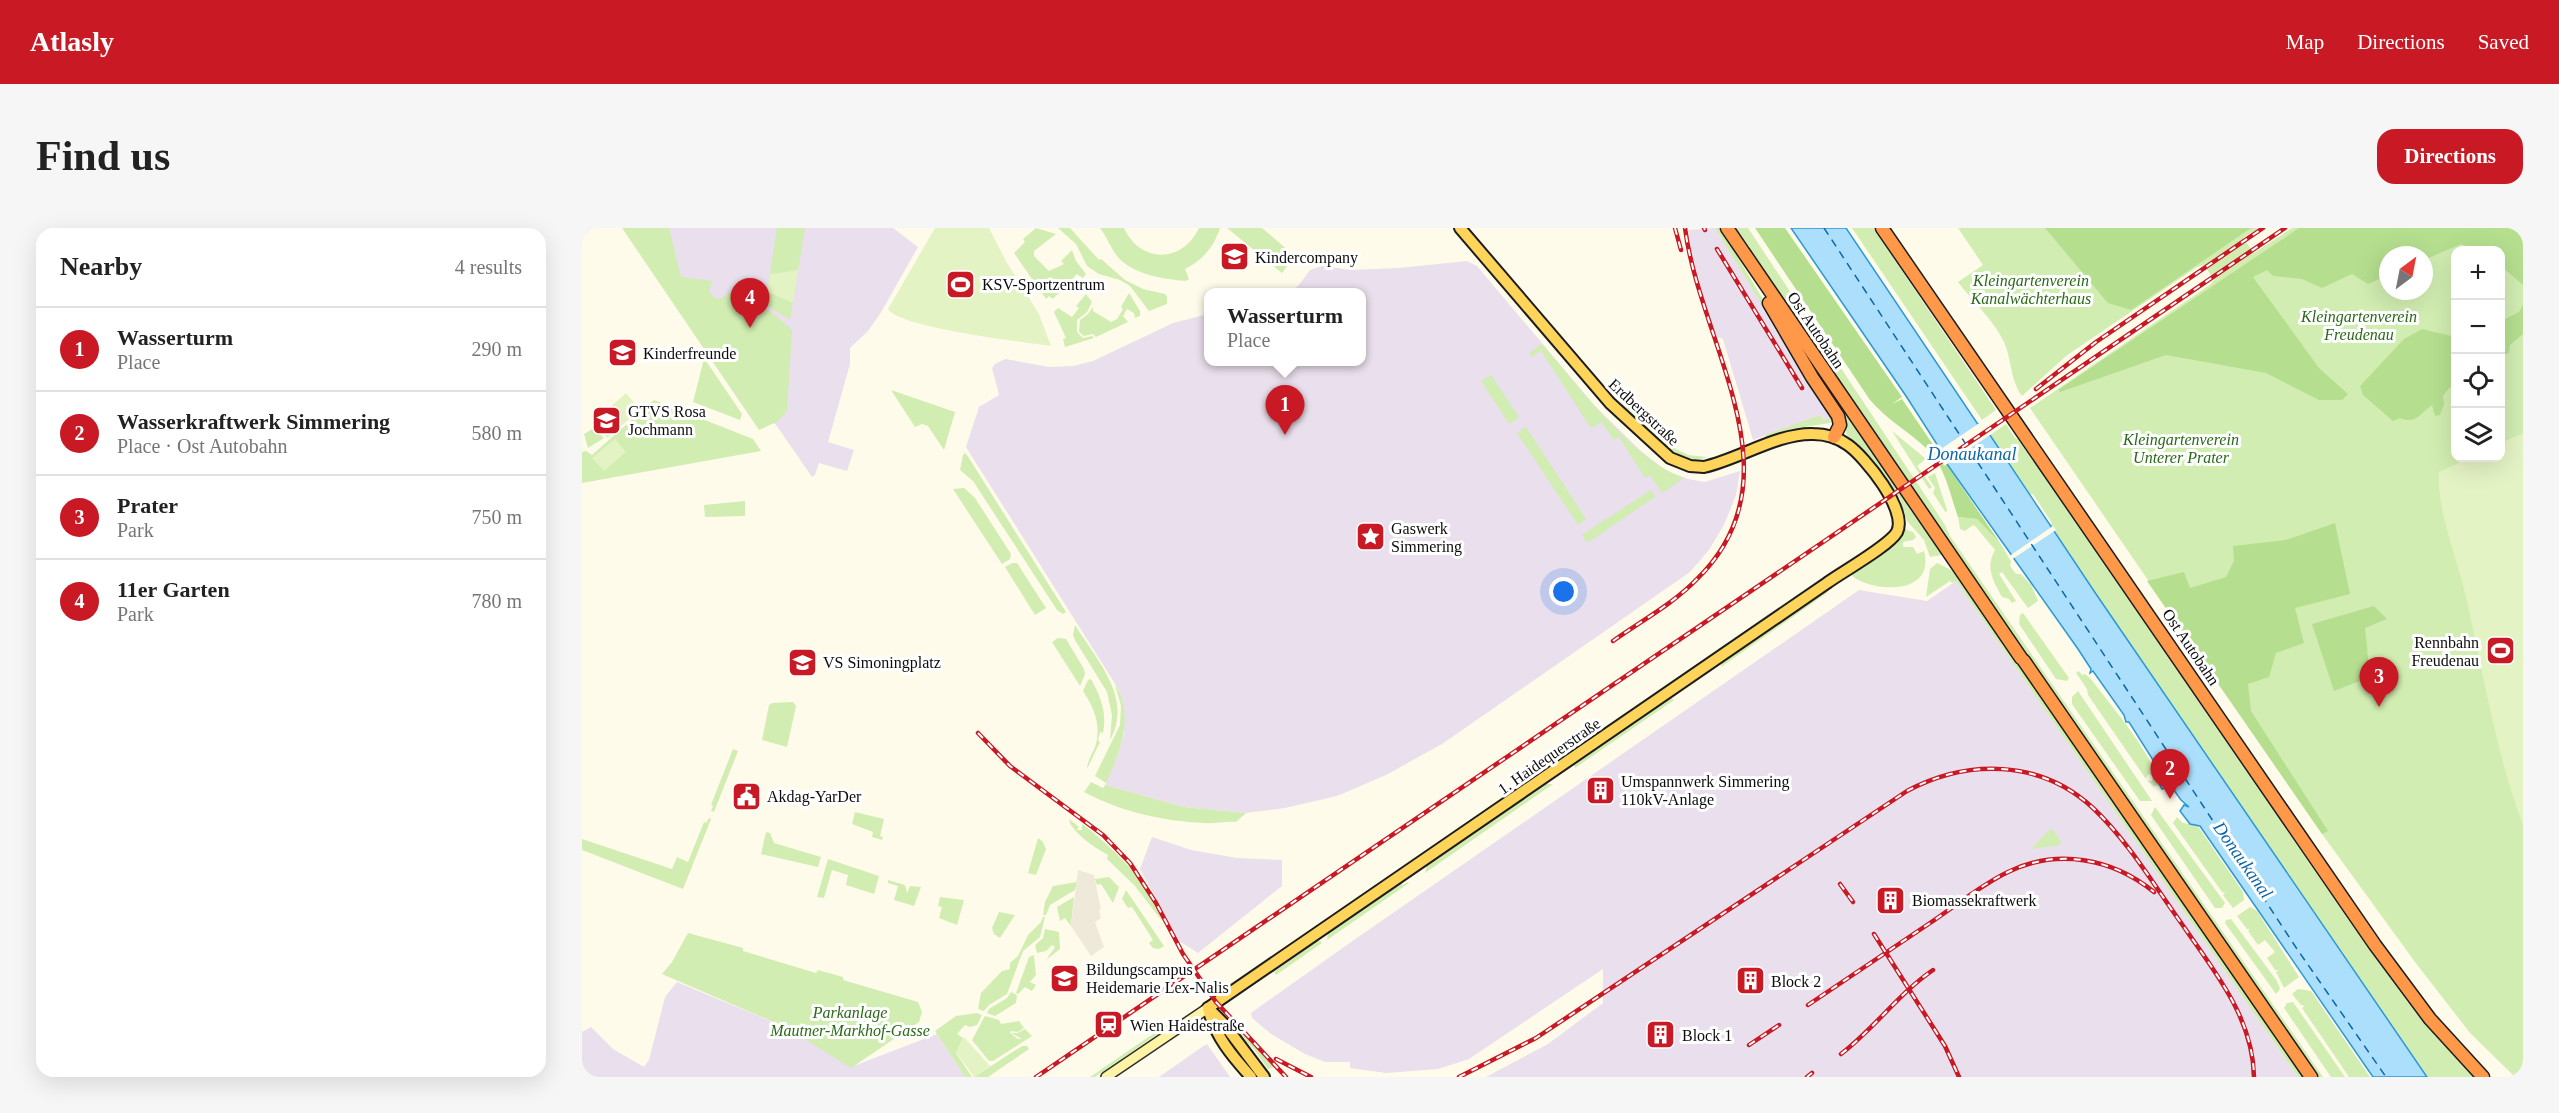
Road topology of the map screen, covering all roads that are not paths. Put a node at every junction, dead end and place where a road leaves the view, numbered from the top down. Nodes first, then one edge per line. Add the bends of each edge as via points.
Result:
1 (1461, 228) edge
2 (1882, 228) edge
3 (1727, 229) edge
4 (1834, 437) junction
5 (1208, 1008) junction
6 (1106, 1077) edge
7 (1251, 1077) edge
8 (1264, 1077) edge
9 (2311, 1077) edge
10 (2483, 1077) edge

1 - 4 main road, Erdbergstraße via 1610,403 1670,458 1704,467 1799,435
2 - 10 highway, Ost Autobahn via 2375,945 2430,1019
3 - 4 highway via 1838,416 1840,425
3 - 9 highway, Ost Autobahn
4 - 5 main road, 1. Haidequerstraße via 1857,452 1896,507 1900,522 1894,535
5 - 6 main road
5 - 7 main road via 1221,1041
5 - 8 main road

